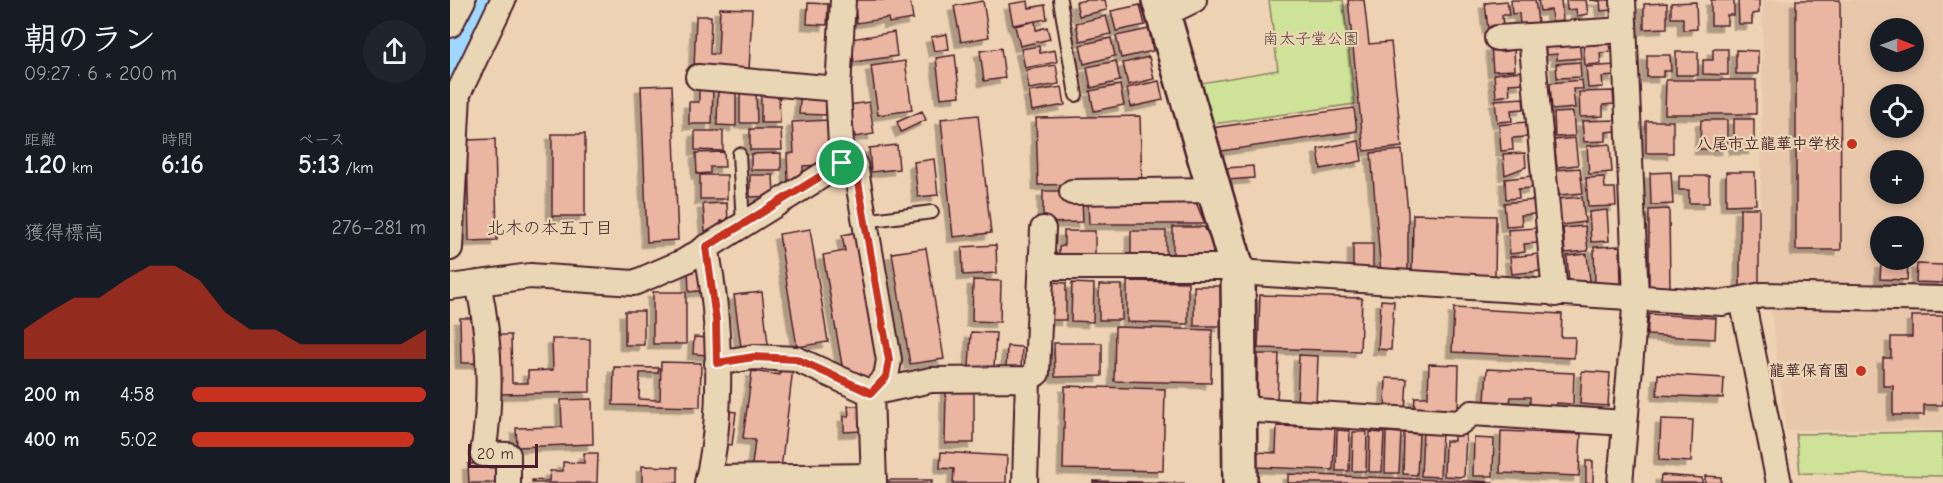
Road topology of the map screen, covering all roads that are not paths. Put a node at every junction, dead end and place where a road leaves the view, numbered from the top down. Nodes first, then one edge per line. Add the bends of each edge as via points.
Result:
1 (463, 0) edge
2 (503, 0) edge
3 (843, 0) edge
4 (1060, 0) edge
5 (1194, 0) edge
6 (1623, 0) edge
7 (1161, 7) edge
8 (450, 25) edge
9 (1624, 30) junction
10 (1531, 36) junction
11 (1497, 38) dead end
12 (698, 77) dead end
13 (838, 89) junction
14 (1076, 95) dead end
15 (739, 154) dead end
16 (842, 163) junction
17 (1214, 190) junction
18 (1071, 192) dead end
19 (932, 212) dead end
20 (864, 220) junction
21 (743, 224) junction
22 (1043, 230) dead end
23 (706, 247) junction
24 (450, 248) edge
25 (1042, 267) junction
26 (1238, 269) junction
27 (478, 283) junction
28 (450, 287) edge
29 (1555, 294) junction
30 (1636, 297) junction
31 (1742, 299) junction
32 (1943, 299) edge
33 (717, 363) junction
34 (1028, 379) junction
35 (871, 393) junction
36 (1240, 409) junction
37 (1625, 423) junction
38 (874, 479) edge
39 (707, 480) edge
40 (508, 483) edge
41 (1025, 483) edge
42 (1240, 483) edge
43 (1620, 483) edge
44 (1779, 483) edge

1 - 8 street
2 - 24 street via 458,94
3 - 13 street
4 - 14 lane
5 - 7 street
6 - 9 street
7 - 17 street
9 - 10 street
9 - 30 street
10 - 11 street
10 - 29 street
12 - 13 street
13 - 16 street
15 - 21 lane
16 - 20 street via 855,165
16 - 21 street
17 - 18 street
17 - 26 street
19 - 20 lane
20 - 35 street via 889,360 886,377
21 - 23 street
22 - 25 street
23 - 27 street via 685,261 634,283 530,276
23 - 33 street via 716,320
25 - 26 street
25 - 34 street via 1037,373
26 - 29 street
26 - 36 street
27 - 28 street
27 - 40 street via 488,327 489,417 483,454 508,455
29 - 30 street
30 - 31 street via 1722,303
30 - 37 street
31 - 32 street via 1762,295
31 - 44 street
33 - 35 street via 754,357 796,359
33 - 39 street
34 - 35 street via 931,380
34 - 41 street
35 - 38 street
36 - 37 street via 1459,423 1472,413
36 - 42 street
37 - 43 street
38 - 39 street

